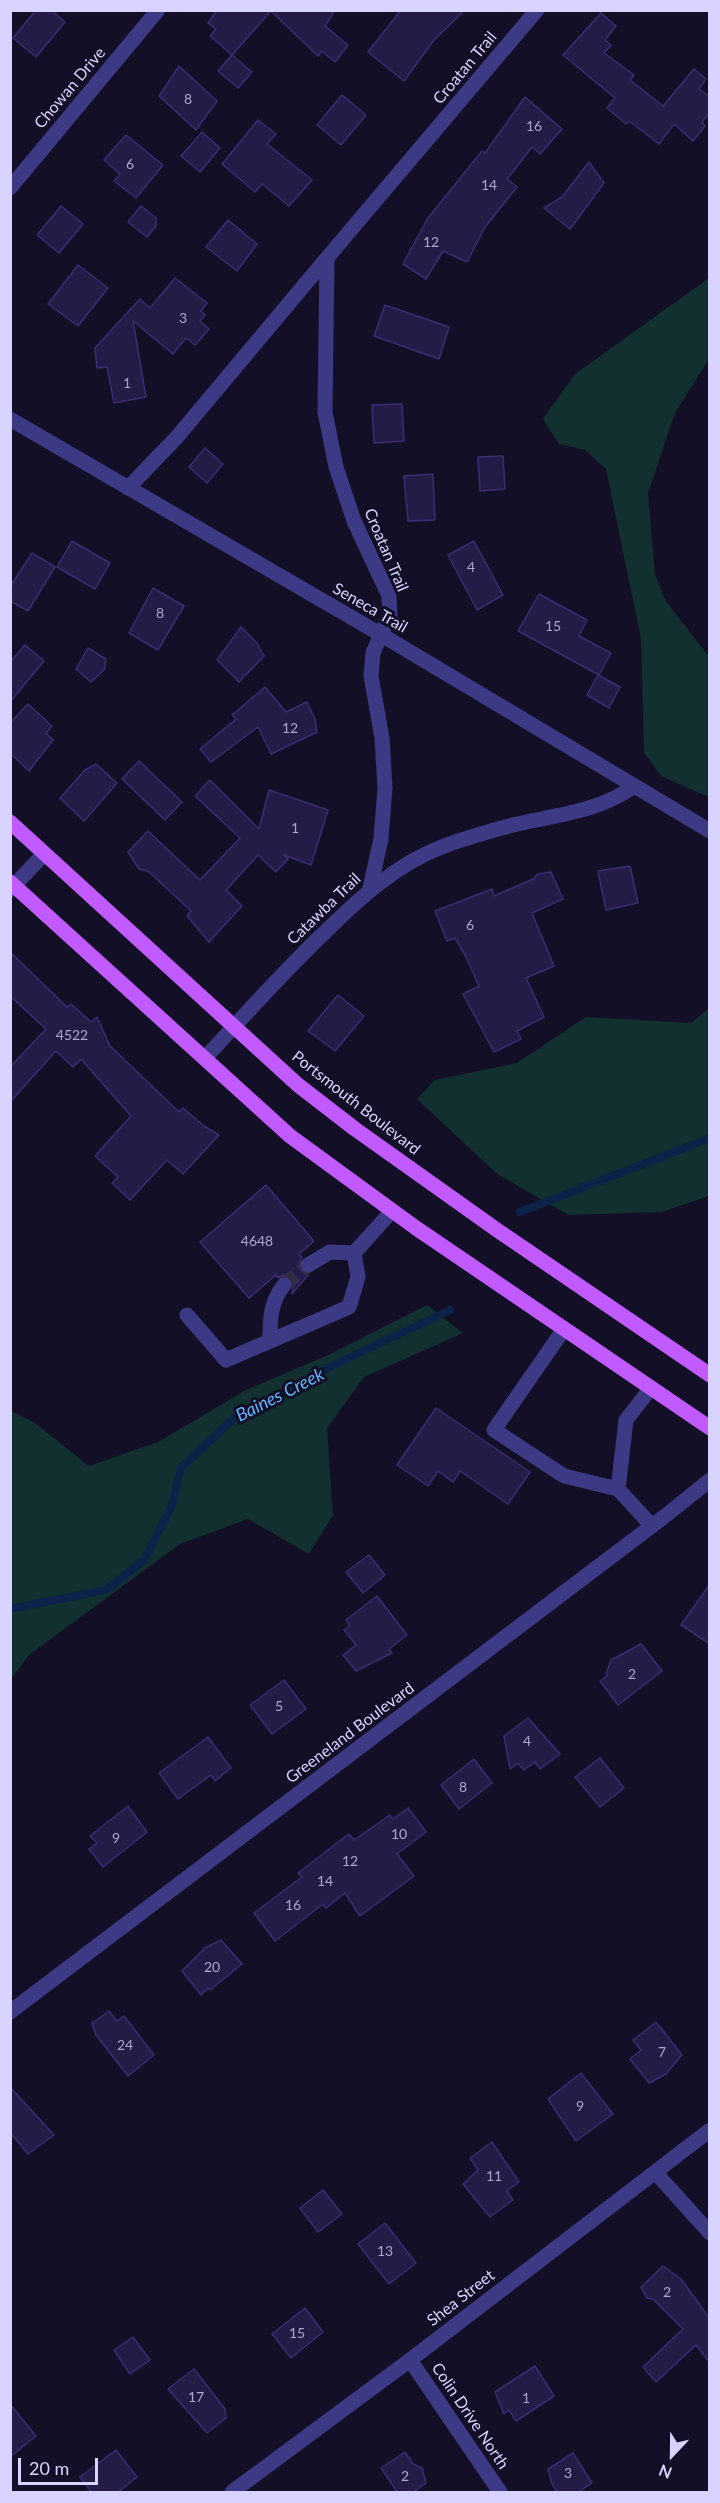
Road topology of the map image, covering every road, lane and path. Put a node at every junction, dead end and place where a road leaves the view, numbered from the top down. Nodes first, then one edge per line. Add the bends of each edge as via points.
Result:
1 (158, 10) edge
2 (537, 10) edge
3 (10, 188) edge
4 (327, 258) junction
5 (10, 419) edge
6 (128, 488) junction
7 (380, 634) junction
8 (633, 787) junction
9 (10, 822) edge
10 (710, 831) edge
11 (44, 854) junction
12 (12, 886) edge
13 (370, 888) junction
14 (235, 1026) junction
15 (205, 1058) junction
16 (392, 1211) junction
17 (354, 1252) junction
18 (308, 1265) tunnel mouth
19 (284, 1285) tunnel mouth
20 (187, 1315) dead end
21 (564, 1329) junction
22 (270, 1341) junction
23 (710, 1375) edge
24 (651, 1388) junction
25 (710, 1428) edge
26 (710, 1480) edge
27 (618, 1489) junction
28 (652, 1526) junction
29 (10, 2012) edge
30 (710, 2130) edge
31 (655, 2172) junction
32 (710, 2233) edge
33 (410, 2360) junction
34 (232, 2493) edge
35 (500, 2493) edge

1 - 3 street, Chowan Drive
2 - 4 street, Croatan Trail
4 - 6 street, Croatan Trail via 177,437
4 - 7 street, Croatan Trail via 325,412 336,467 354,521 389,596 390,614
5 - 6 street, Seneca Trail
6 - 7 street, Seneca Trail
7 - 8 street, Seneca Trail
7 - 13 street, Croatan Trail via 371,676 382,738 385,788 381,839
8 - 10 street, Seneca Trail
8 - 13 street, Catawba Trail via 596,807 511,826 443,847
9 - 11 main road, Portsmouth Boulevard
11 - 12 street
11 - 14 main road, Portsmouth Boulevard
12 - 15 main road
13 - 14 street, Catawba Trail
14 - 15 street, Catawba Trail
14 - 23 main road, Portsmouth Boulevard via 298,1085 355,1129
15 - 16 main road via 290,1136
16 - 17 street
16 - 21 main road
17 - 18 street via 330,1252
17 - 22 street via 358,1277 348,1307
19 - 22 street via 270,1314
20 - 22 street via 226,1360
21 - 24 main road
21 - 27 street via 495,1430 564,1476
24 - 25 main road
24 - 27 street via 626,1419
26 - 28 street, Greeneland Boulevard
27 - 28 street
28 - 29 street, Greeneland Boulevard
30 - 31 street, Shea Street
31 - 32 street
31 - 33 street, Shea Street
33 - 34 street, Shea Street
33 - 35 street, Colin Drive North

